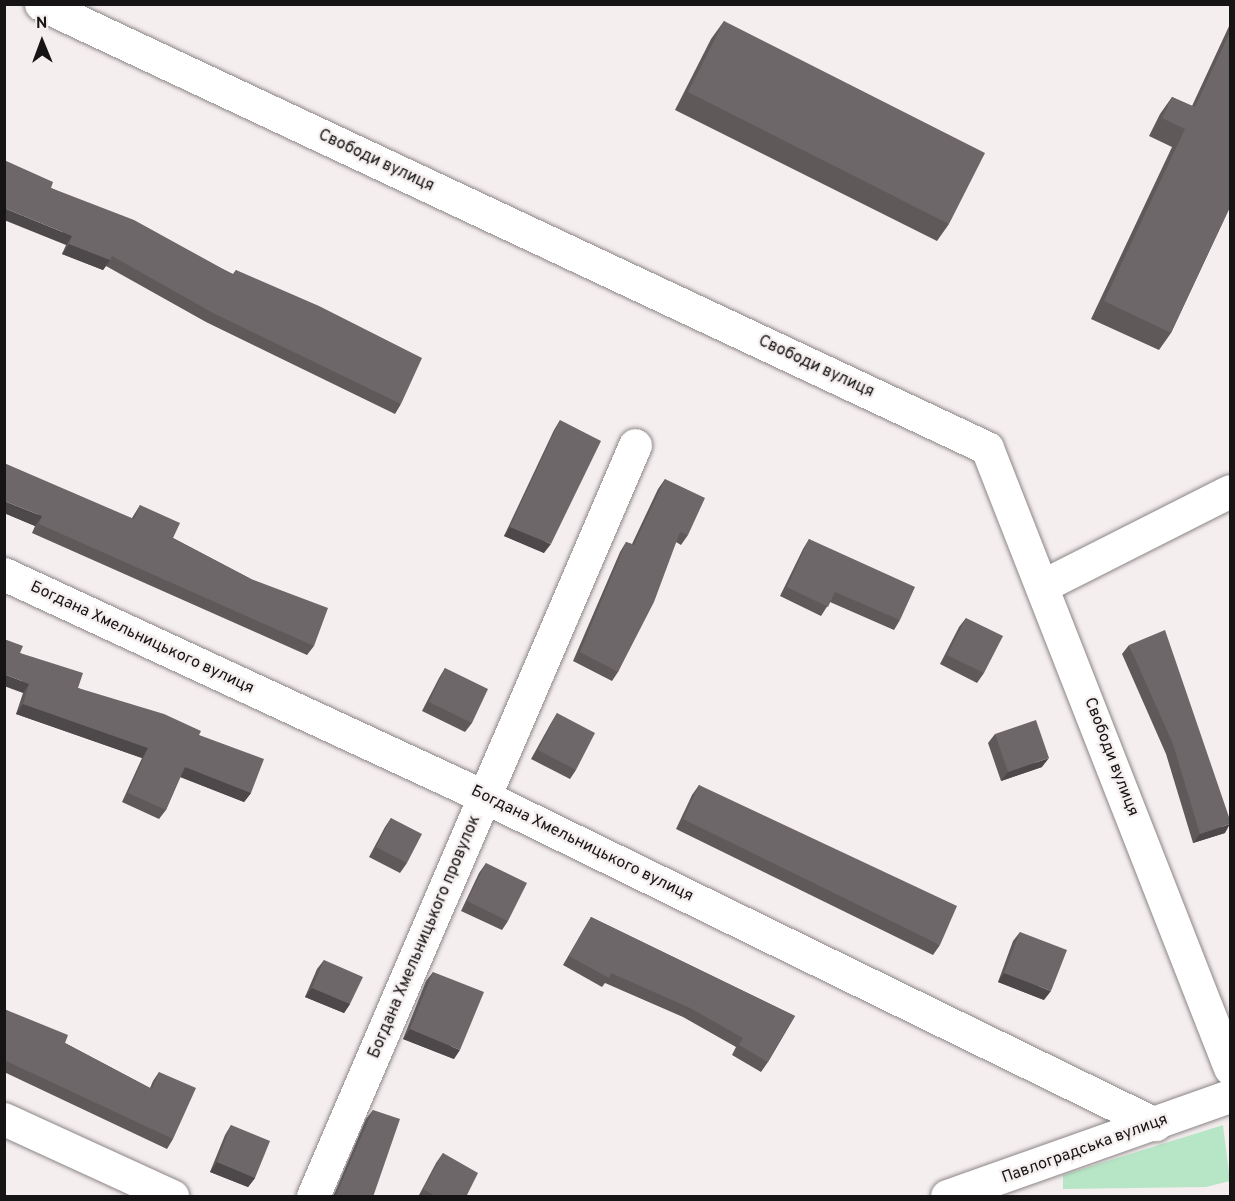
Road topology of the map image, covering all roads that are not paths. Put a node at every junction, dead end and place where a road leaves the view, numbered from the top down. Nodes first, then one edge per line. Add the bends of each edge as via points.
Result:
1 (41, 4) edge
2 (635, 445) dead end
3 (1230, 490) edge
4 (4, 574) edge
5 (1044, 585) junction
6 (485, 797) junction
7 (1230, 1068) edge
8 (1230, 1096) edge
9 (4, 1119) edge
10 (1155, 1124) junction
11 (957, 1196) edge
12 (172, 1197) edge
13 (313, 1197) edge

1 - 5 street, Свободи вулиця via 987,448
2 - 6 street, Богдана Хмельницького провулок
3 - 5 street
4 - 6 street, Богдана Хмельницького вулиця
5 - 7 street, Свободи вулиця
6 - 10 street, Богдана Хмельницького вулиця
6 - 13 street, Богдана Хмельницького провулок
8 - 10 street, Павлоградська вулиця
9 - 12 street
10 - 11 street, Павлоградська вулиця

